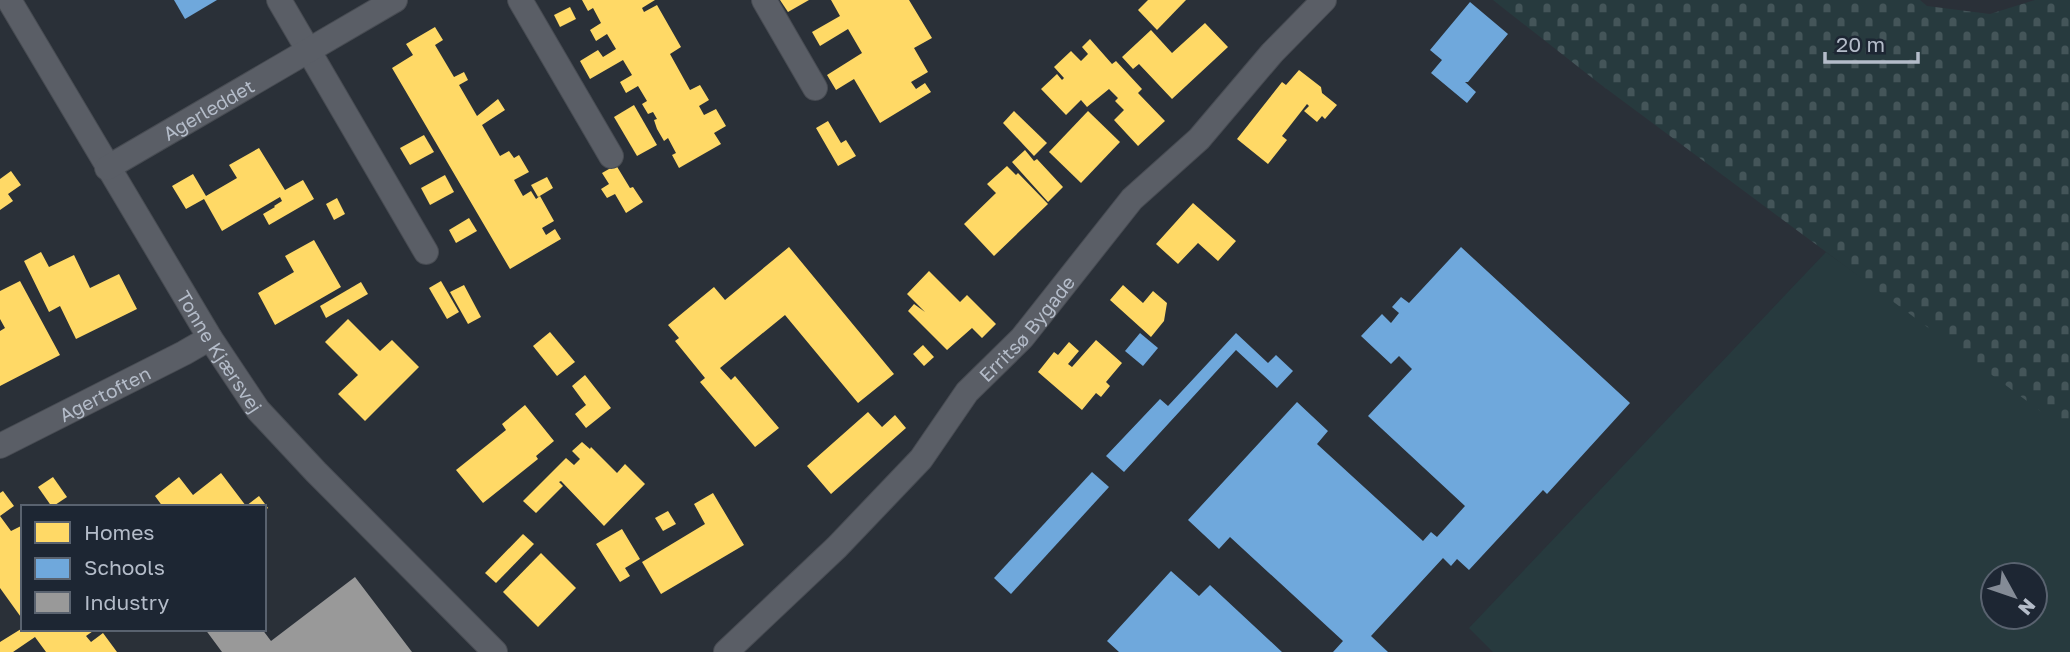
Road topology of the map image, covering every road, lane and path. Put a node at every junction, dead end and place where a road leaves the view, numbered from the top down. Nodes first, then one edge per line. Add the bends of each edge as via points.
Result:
1 (9, 0) edge
2 (279, 0) edge
3 (395, 0) edge
4 (520, 0) edge
5 (764, 0) edge
6 (1324, 0) edge
7 (309, 51) junction
8 (815, 88) dead end
9 (611, 156) dead end
10 (107, 168) junction
11 (426, 252) dead end
12 (210, 338) junction
13 (0, 446) edge
14 (495, 652) edge
15 (726, 652) edge

1 - 10 street, Tonne Kjærsvej
2 - 7 street
3 - 7 street, Agerleddet
4 - 9 street
5 - 8 street
6 - 15 street, Erritsø Bygade via 1199,139 1132,199 1022,338 967,392 921,459
7 - 10 street, Agerleddet
7 - 11 street
10 - 12 street, Tonne Kjærsvej
12 - 13 street, Agertoften
12 - 14 street, Tonne Kjærsvej via 258,410

